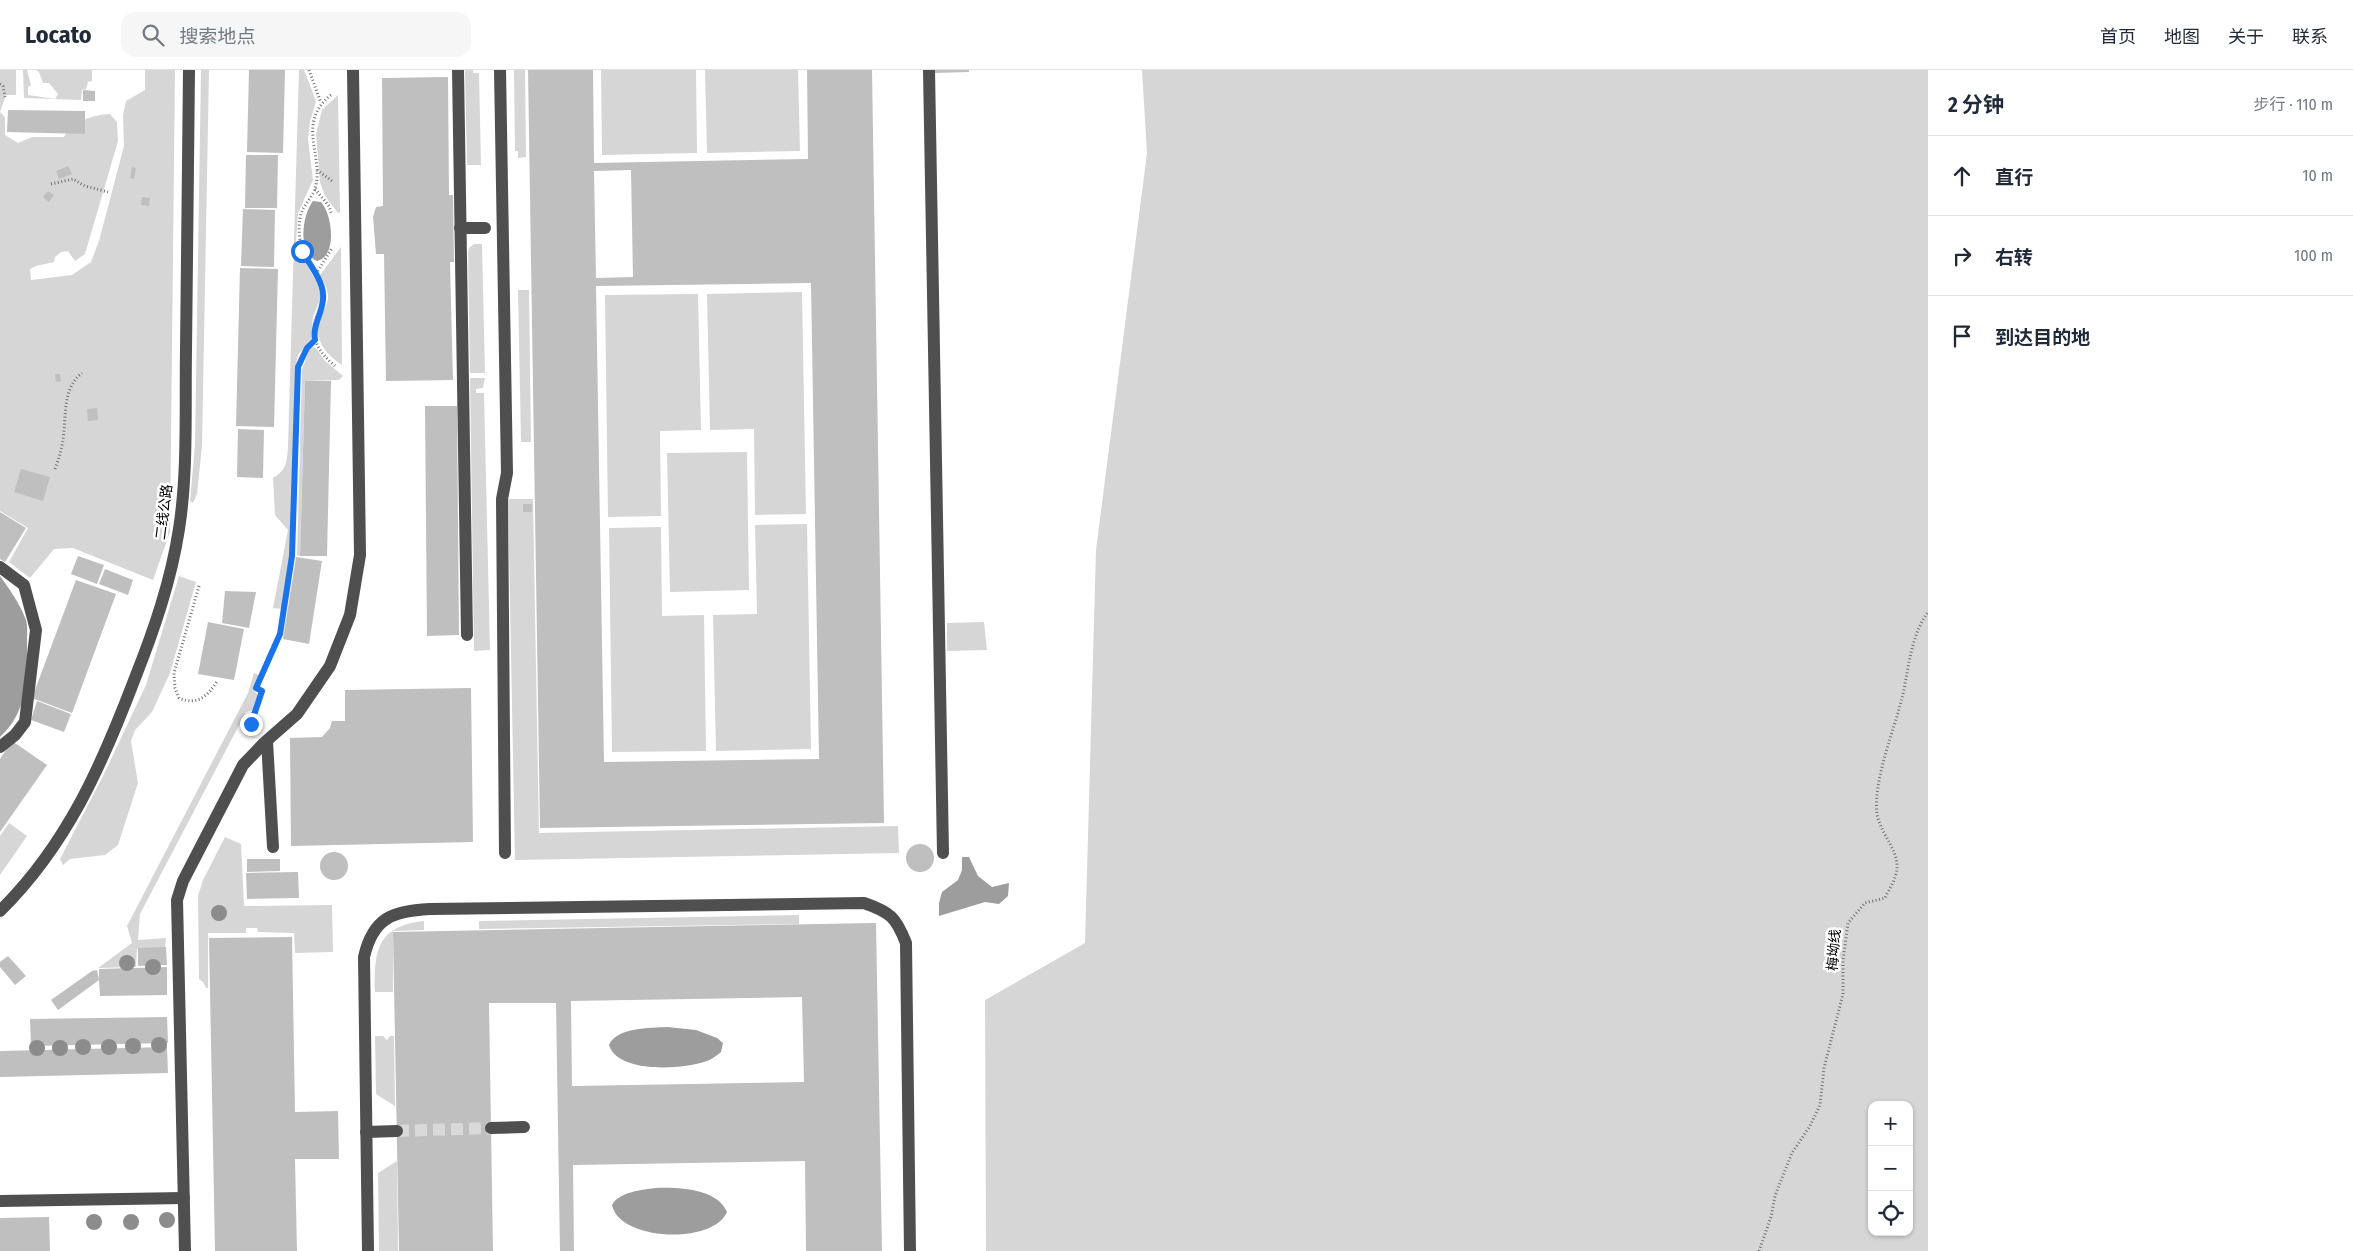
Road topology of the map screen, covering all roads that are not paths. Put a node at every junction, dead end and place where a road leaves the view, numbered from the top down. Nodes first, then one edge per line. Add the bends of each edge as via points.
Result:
1 (189, 70) edge
2 (353, 70) edge
3 (458, 70) edge
4 (500, 70) edge
5 (929, 70) edge
6 (460, 228) junction
7 (485, 228) dead end
8 (0, 567) edge
9 (466, 635) dead end
10 (267, 741) junction
11 (0, 747) edge
12 (273, 847) dead end
13 (943, 852) dead end
14 (505, 853) dead end
15 (0, 911) edge
16 (524, 1127) dead end
17 (491, 1128) tunnel mouth
18 (396, 1131) tunnel mouth
19 (366, 1132) junction
20 (184, 1198) junction
21 (0, 1201) edge
22 (185, 1251) edge
23 (368, 1251) edge
24 (910, 1251) edge

1 - 15 street, 二线公路 via 185,459 179,528 166,596 117,727 89,786 59,842 23,889
2 - 10 street via 360,554 350,615 330,666 297,714
3 - 6 street
4 - 14 street via 507,473 502,498
5 - 13 street
6 - 7 street
6 - 9 street
8 - 11 street via 24,585 36,630 25,722
10 - 12 street
10 - 20 street via 243,765 234,780 177,900
16 - 17 street
18 - 19 street
19 - 23 street
19 - 24 street via 364,957 377,926 391,915 412,910 864,903 882,909 899,924 906,943
20 - 21 street
20 - 22 street

